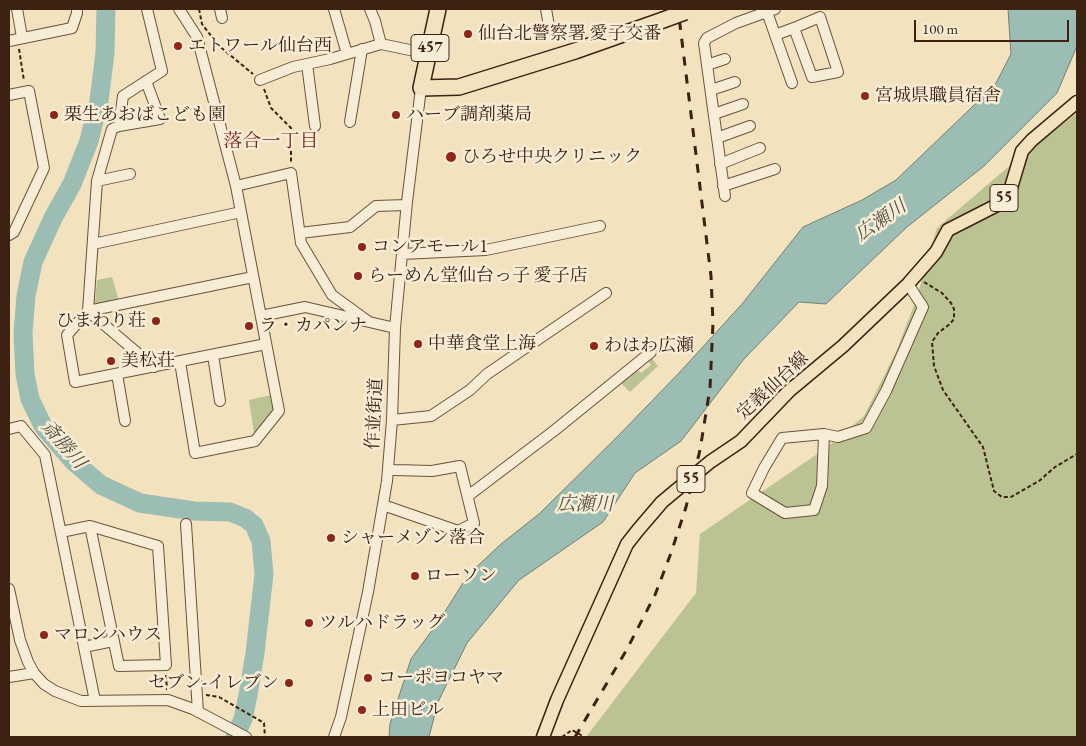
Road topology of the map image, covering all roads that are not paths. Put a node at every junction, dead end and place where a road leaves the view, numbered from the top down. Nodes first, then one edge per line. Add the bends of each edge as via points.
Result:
1 (17, 9) edge
2 (77, 9) edge
3 (147, 9) edge
4 (179, 9) edge
5 (334, 9) edge
6 (370, 9) edge
7 (438, 9) edge
8 (546, 9) edge
9 (771, 10) edge
10 (690, 11) edge
11 (549, 26) dead end
12 (794, 28) junction
13 (775, 35) junction
14 (16, 39) edge
15 (380, 44) junction
16 (362, 49) junction
17 (347, 54) junction
18 (429, 54) junction
19 (725, 59) dead end
20 (307, 64) junction
21 (707, 66) junction
22 (260, 80) dead end
23 (146, 81) junction
24 (735, 82) dead end
25 (792, 83) dead end
26 (421, 88) junction
27 (711, 90) junction
28 (9, 94) edge
29 (1077, 102) edge
30 (743, 104) dead end
31 (714, 114) junction
32 (350, 122) dead end
33 (119, 126) junction
34 (315, 126) dead end
35 (750, 126) dead end
36 (717, 138) junction
37 (760, 148) dead end
38 (720, 164) junction
39 (775, 169) dead end
40 (130, 174) dead end
41 (97, 181) junction
42 (236, 186) junction
43 (406, 205) junction
44 (241, 212) junction
45 (600, 226) dead end
46 (300, 233) junction
47 (9, 234) edge
48 (93, 244) junction
49 (402, 254) junction
50 (253, 277) junction
51 (912, 281) junction
52 (606, 293) dead end
53 (88, 312) junction
54 (261, 316) junction
55 (369, 322) junction
56 (395, 328) junction
57 (266, 344) junction
58 (651, 352) dead end
59 (213, 355) junction
60 (180, 362) junction
61 (154, 367) junction
62 (117, 374) junction
63 (220, 401) dead end
64 (392, 420) junction
65 (126, 421) dead end
66 (9, 429) edge
67 (824, 434) junction
68 (388, 469) junction
69 (468, 496) junction
70 (383, 504) junction
71 (186, 524) dead end
72 (90, 526) junction
73 (61, 532) junction
74 (9, 589) edge
75 (113, 641) junction
76 (84, 647) junction
77 (34, 673) junction
78 (9, 677) edge
79 (95, 701) junction
80 (198, 712) junction
81 (246, 737) edge
82 (334, 737) edge
83 (543, 737) edge

1 - 14 street
2 - 14 street via 72,28
3 - 23 street via 162,71
4 - 42 street via 198,37
5 - 17 street
6 - 15 street
7 - 18 highway, 457
8 - 11 street
9 - 13 street
9 - 21 street via 707,38 704,43
10 - 26 highway, 457, bridge via 459,87
12 - 12 street via 820,17 838,72 812,77
12 - 13 street
13 - 25 street
15 - 16 street
15 - 18 street
16 - 17 street
16 - 32 street
17 - 20 street
18 - 26 highway, 457
19 - 21 street
20 - 22 street
20 - 34 street
21 - 27 street
23 - 33 street via 123,96
23 - 33 street via 160,119
24 - 27 street
26 - 43 street, 作並街道
27 - 31 street
28 - 47 street via 30,91 44,168 14,232
29 - 51 main road, 定義仙台線 / 55 via 1022,151 1010,191 1001,203 948,230 936,252
30 - 31 street
31 - 36 street
33 - 41 street via 112,129
35 - 36 street
36 - 38 street
37 - 38 street
38 - 39 street via 724,191
40 - 41 street
41 - 48 street
42 - 44 street
42 - 46 street via 292,173
43 - 46 street via 376,206 350,227
43 - 49 street, 作並街道
44 - 48 street
44 - 50 street
45 - 49 street via 486,250
46 - 55 street via 301,243 332,295
48 - 53 street
49 - 56 street, 作並街道
50 - 53 street
50 - 54 street
51 - 67 street via 923,307 866,428 838,437
51 - 83 main road, 定義仙台線 / 55 via 789,391 741,441 662,502 638,530 627,544
52 - 64 street via 431,416
53 - 61 street
53 - 62 street via 67,334 75,382
54 - 55 street via 305,307
54 - 57 street
55 - 56 street
56 - 64 street, 作並街道
57 - 59 street
57 - 60 street via 279,411 255,440 195,453
58 - 69 street
59 - 60 street
59 - 63 street
60 - 61 street
61 - 62 street
62 - 65 street
64 - 68 street, 作並街道
66 - 73 street via 21,426 45,455
67 - 67 street via 782,438 752,492 785,513 814,510 822,486
68 - 69 street via 432,472 460,466
68 - 70 street, 作並街道
69 - 70 street via 474,522 458,531
70 - 82 street, 作並街道 via 368,592
71 - 80 street
72 - 73 street
72 - 75 street
72 - 75 street via 158,546 166,665 118,666
73 - 76 street
74 - 77 street via 20,640
75 - 76 street
76 - 79 street
77 - 78 street
77 - 79 street via 44,684 61,694 81,701
79 - 80 street via 168,700
80 - 81 street

